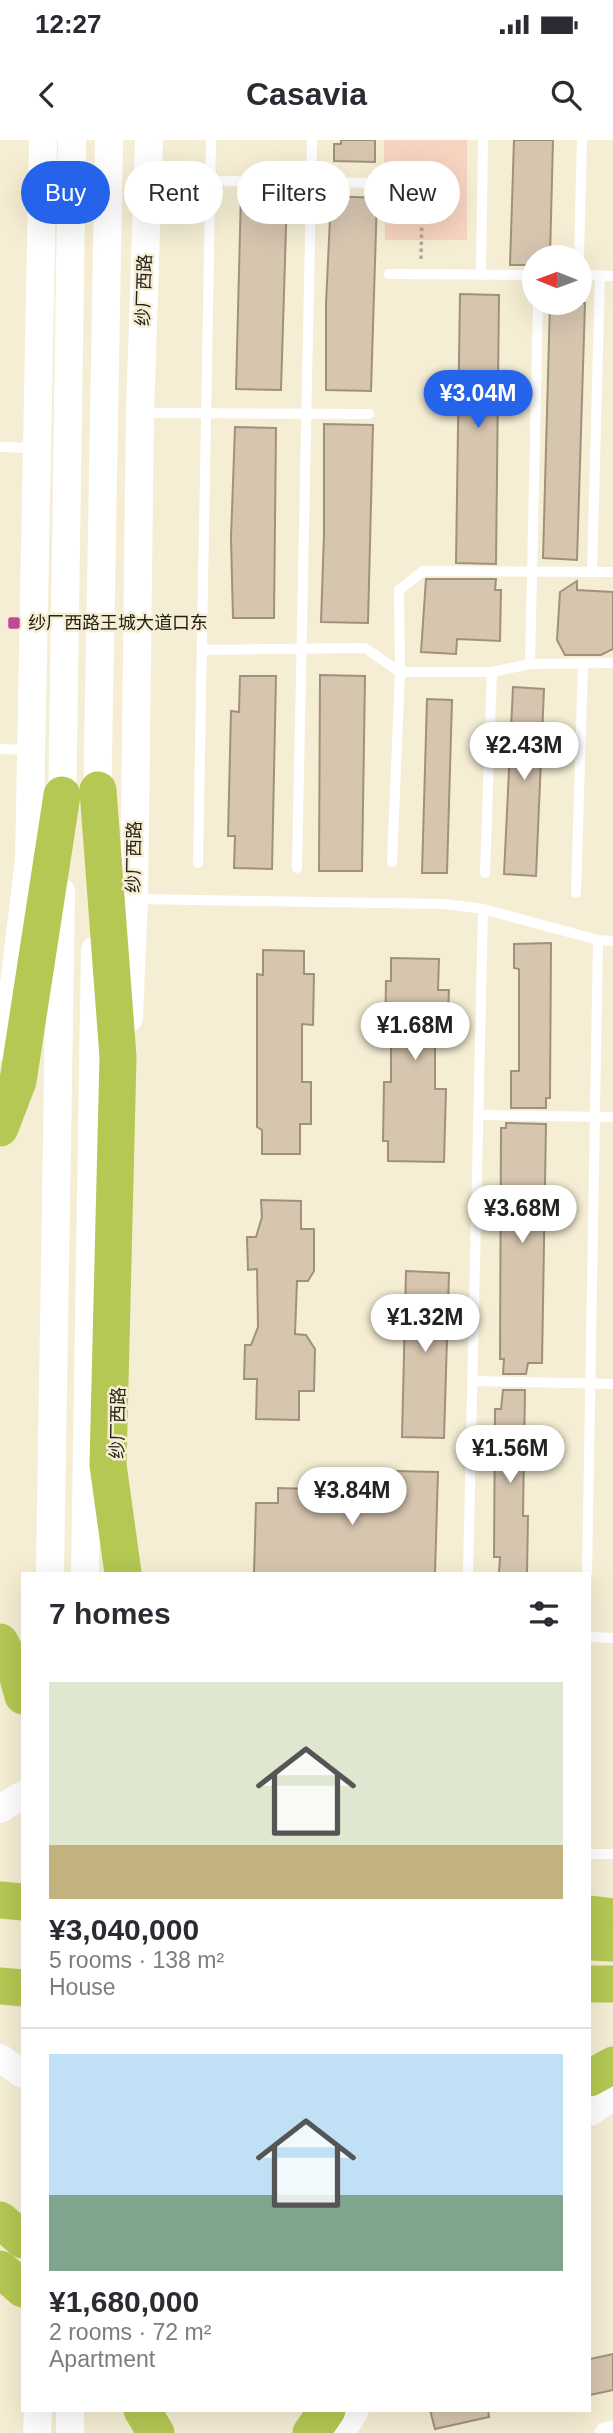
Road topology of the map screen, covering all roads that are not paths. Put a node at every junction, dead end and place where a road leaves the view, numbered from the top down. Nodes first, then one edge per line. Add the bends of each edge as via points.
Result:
1 (43, 140) edge
2 (72, 140) edge
3 (108, 140) edge
4 (149, 140) edge
5 (211, 140) edge
6 (312, 140) edge
7 (483, 140) edge
8 (582, 140) edge
9 (211, 161) edge
10 (312, 161) edge
11 (210, 224) edge
12 (311, 224) edge
13 (579, 245) edge
14 (389, 274) dead end
15 (481, 275) junction
16 (522, 275) edge
17 (592, 275) edge
18 (600, 275) junction
19 (613, 275) edge
20 (538, 315) edge
21 (140, 413) junction
22 (206, 413) junction
23 (306, 413) junction
24 (369, 414) dead end
25 (0, 447) edge
26 (37, 448) junction
27 (532, 572) junction
28 (592, 572) junction
29 (613, 572) edge
30 (302, 649) junction
31 (202, 650) junction
32 (583, 663) junction
33 (613, 663) edge
34 (530, 664) junction
35 (400, 672) junction
36 (492, 673) junction
37 (0, 749) edge
38 (31, 750) junction
39 (97, 790) junction
40 (62, 795) junction
41 (392, 862) dead end
42 (198, 863) dead end
43 (297, 868) dead end
44 (485, 873) dead end
45 (576, 893) dead end
46 (134, 899) junction
47 (483, 909) junction
48 (598, 940) junction
49 (613, 941) edge
50 (0, 1046) edge
51 (479, 1115) junction
52 (595, 1116) junction
53 (613, 1117) edge
54 (0, 1128) edge
55 (472, 1381) junction
56 (590, 1383) junction
57 (613, 1384) edge
58 (85, 1565) edge
59 (50, 1572) edge
60 (114, 1572) edge
61 (123, 1572) edge
62 (468, 1572) edge
63 (587, 1572) edge
64 (591, 1637) edge
65 (613, 1638) edge
66 (0, 1642) edge
67 (21, 1689) edge
68 (21, 1796) edge
69 (0, 1809) edge
70 (591, 1854) edge
71 (613, 1854) edge
72 (0, 1900) edge
73 (21, 1902) edge
74 (591, 1914) edge
75 (613, 1916) edge
76 (0, 1922) edge
77 (21, 1923) edge
78 (591, 1936) edge
79 (613, 1937) edge
80 (591, 1942) edge
81 (613, 1943) edge
82 (0, 1965) edge
83 (21, 1965) edge
84 (591, 1984) edge
85 (613, 1984) edge
86 (0, 1986) edge
87 (21, 1988) edge
88 (591, 2000) edge
89 (613, 2001) edge
90 (0, 2058) edge
91 (613, 2065) edge
92 (21, 2073) edge
93 (591, 2077) edge
94 (613, 2096) edge
95 (591, 2111) edge
96 (0, 2220) edge
97 (21, 2238) edge
98 (0, 2269) edge
99 (21, 2287) edge
100 (38, 2412) edge
101 (71, 2412) edge
102 (143, 2412) edge
103 (326, 2412) edge
104 (354, 2412) edge
105 (613, 2431) edge
106 (37, 2433) edge
107 (70, 2433) edge
108 (156, 2433) edge
109 (311, 2433) edge
110 (341, 2433) edge
111 (605, 2433) edge

1 - 26 main road
2 - 40 main road
3 - 39 main road
4 - 21 main road, 纱厂西路
5 - 9 lane
6 - 10 lane
7 - 15 lane
8 - 13 lane
11 - 22 lane
12 - 23 lane
14 - 15 lane
15 - 16 lane
17 - 18 lane
18 - 19 lane
18 - 28 lane
20 - 27 lane
21 - 22 lane
21 - 46 main road, 纱厂西路
22 - 23 lane
22 - 31 lane
23 - 24 lane
23 - 30 lane
25 - 26 lane
26 - 38 main road
27 - 28 lane
27 - 34 lane
27 - 35 lane via 423,571 399,590
28 - 29 lane
30 - 31 lane
30 - 35 lane via 365,648
30 - 43 lane
31 - 42 lane
32 - 33 lane
32 - 34 lane
32 - 45 lane
34 - 36 lane
35 - 36 lane
35 - 41 lane
36 - 44 lane
37 - 38 lane
38 - 50 main road via 29,860 12,1002
39 - 58 main road
39 - 61 highway via 118,1057 108,1465
40 - 54 highway via 18,1081
40 - 59 main road
46 - 47 lane via 445,904
46 - 60 main road, 纱厂西路
47 - 48 lane
47 - 51 lane
48 - 49 lane
48 - 52 lane
51 - 52 lane
51 - 55 lane
52 - 53 lane
52 - 56 lane
55 - 56 lane
55 - 62 lane
56 - 57 lane
56 - 63 lane
64 - 65 lane
66 - 67 highway
68 - 69 main road
70 - 71 lane
72 - 73 highway
74 - 75 highway
76 - 77 highway
78 - 79 highway
80 - 81 highway
82 - 83 highway
84 - 85 highway
86 - 87 highway
88 - 89 main road
90 - 92 main road
91 - 93 highway
94 - 95 main road
96 - 97 highway
98 - 99 highway
100 - 106 main road
101 - 107 main road
102 - 108 highway
103 - 109 highway
104 - 110 main road
105 - 111 street

